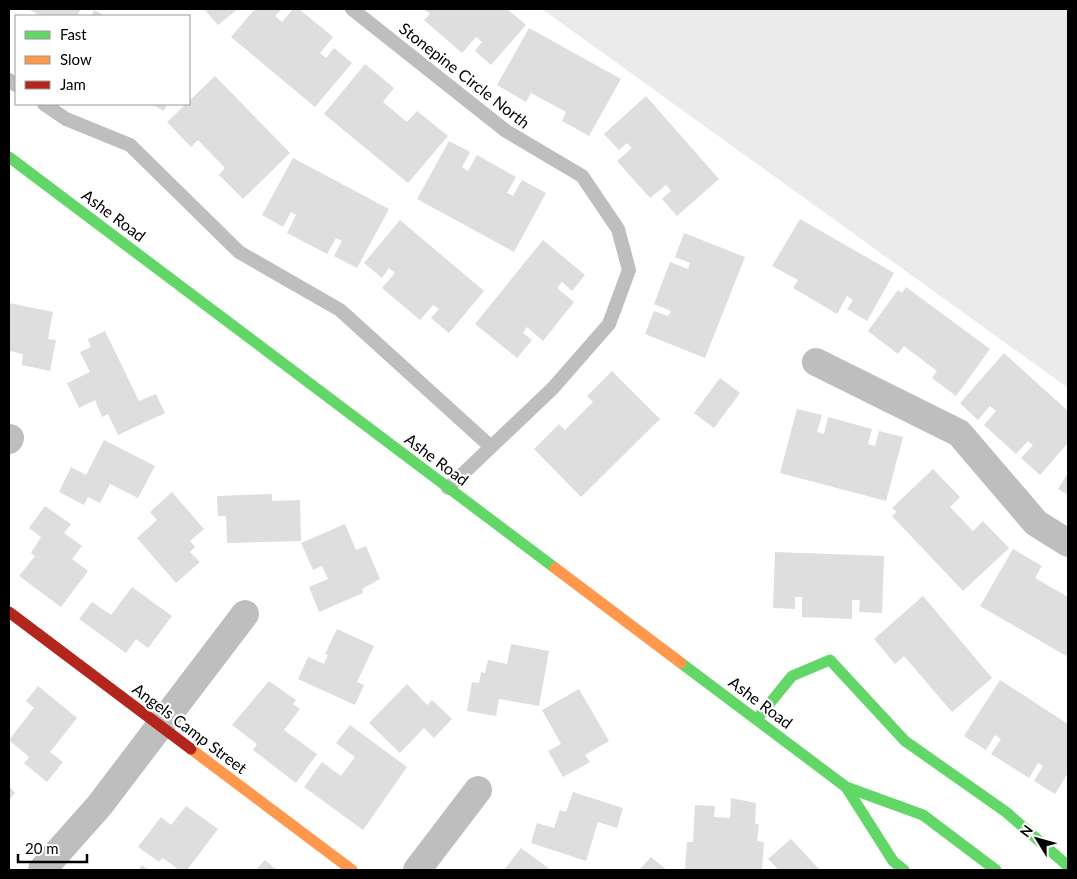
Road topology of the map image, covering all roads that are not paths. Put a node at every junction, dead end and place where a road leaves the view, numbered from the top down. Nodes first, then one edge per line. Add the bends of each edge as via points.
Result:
1 (352, 9) edge
2 (45, 105) edge
3 (9, 157) edge
4 (816, 362) dead end
5 (490, 446) junction
6 (448, 488) junction
7 (1068, 543) edge
8 (9, 612) edge
9 (245, 614) dead end
10 (757, 719) junction
11 (160, 726) junction
12 (846, 787) junction
13 (478, 790) dead end
14 (1068, 866) edge
15 (42, 870) edge
16 (352, 870) edge
17 (417, 870) edge
18 (904, 870) edge
19 (996, 870) edge

1 - 5 lane, Stonepine Circle North via 506,131 582,176 618,229 629,270 609,324 553,388
2 - 5 lane via 66,119 130,145 240,252 340,310
3 - 6 street, Ashe Road
4 - 7 street via 959,433 1036,523
5 - 6 lane, Stonepine Circle North
6 - 10 street, Ashe Road
8 - 11 street, Angels Camp Street
9 - 11 street
10 - 12 street, Ashe Road
10 - 14 street via 792,676 830,660 905,741 1006,812
11 - 15 street via 99,806
11 - 16 street, Angels Camp Street
12 - 18 street, Ashe Road via 892,862
12 - 19 street, Ashe Road via 923,815
13 - 17 street

